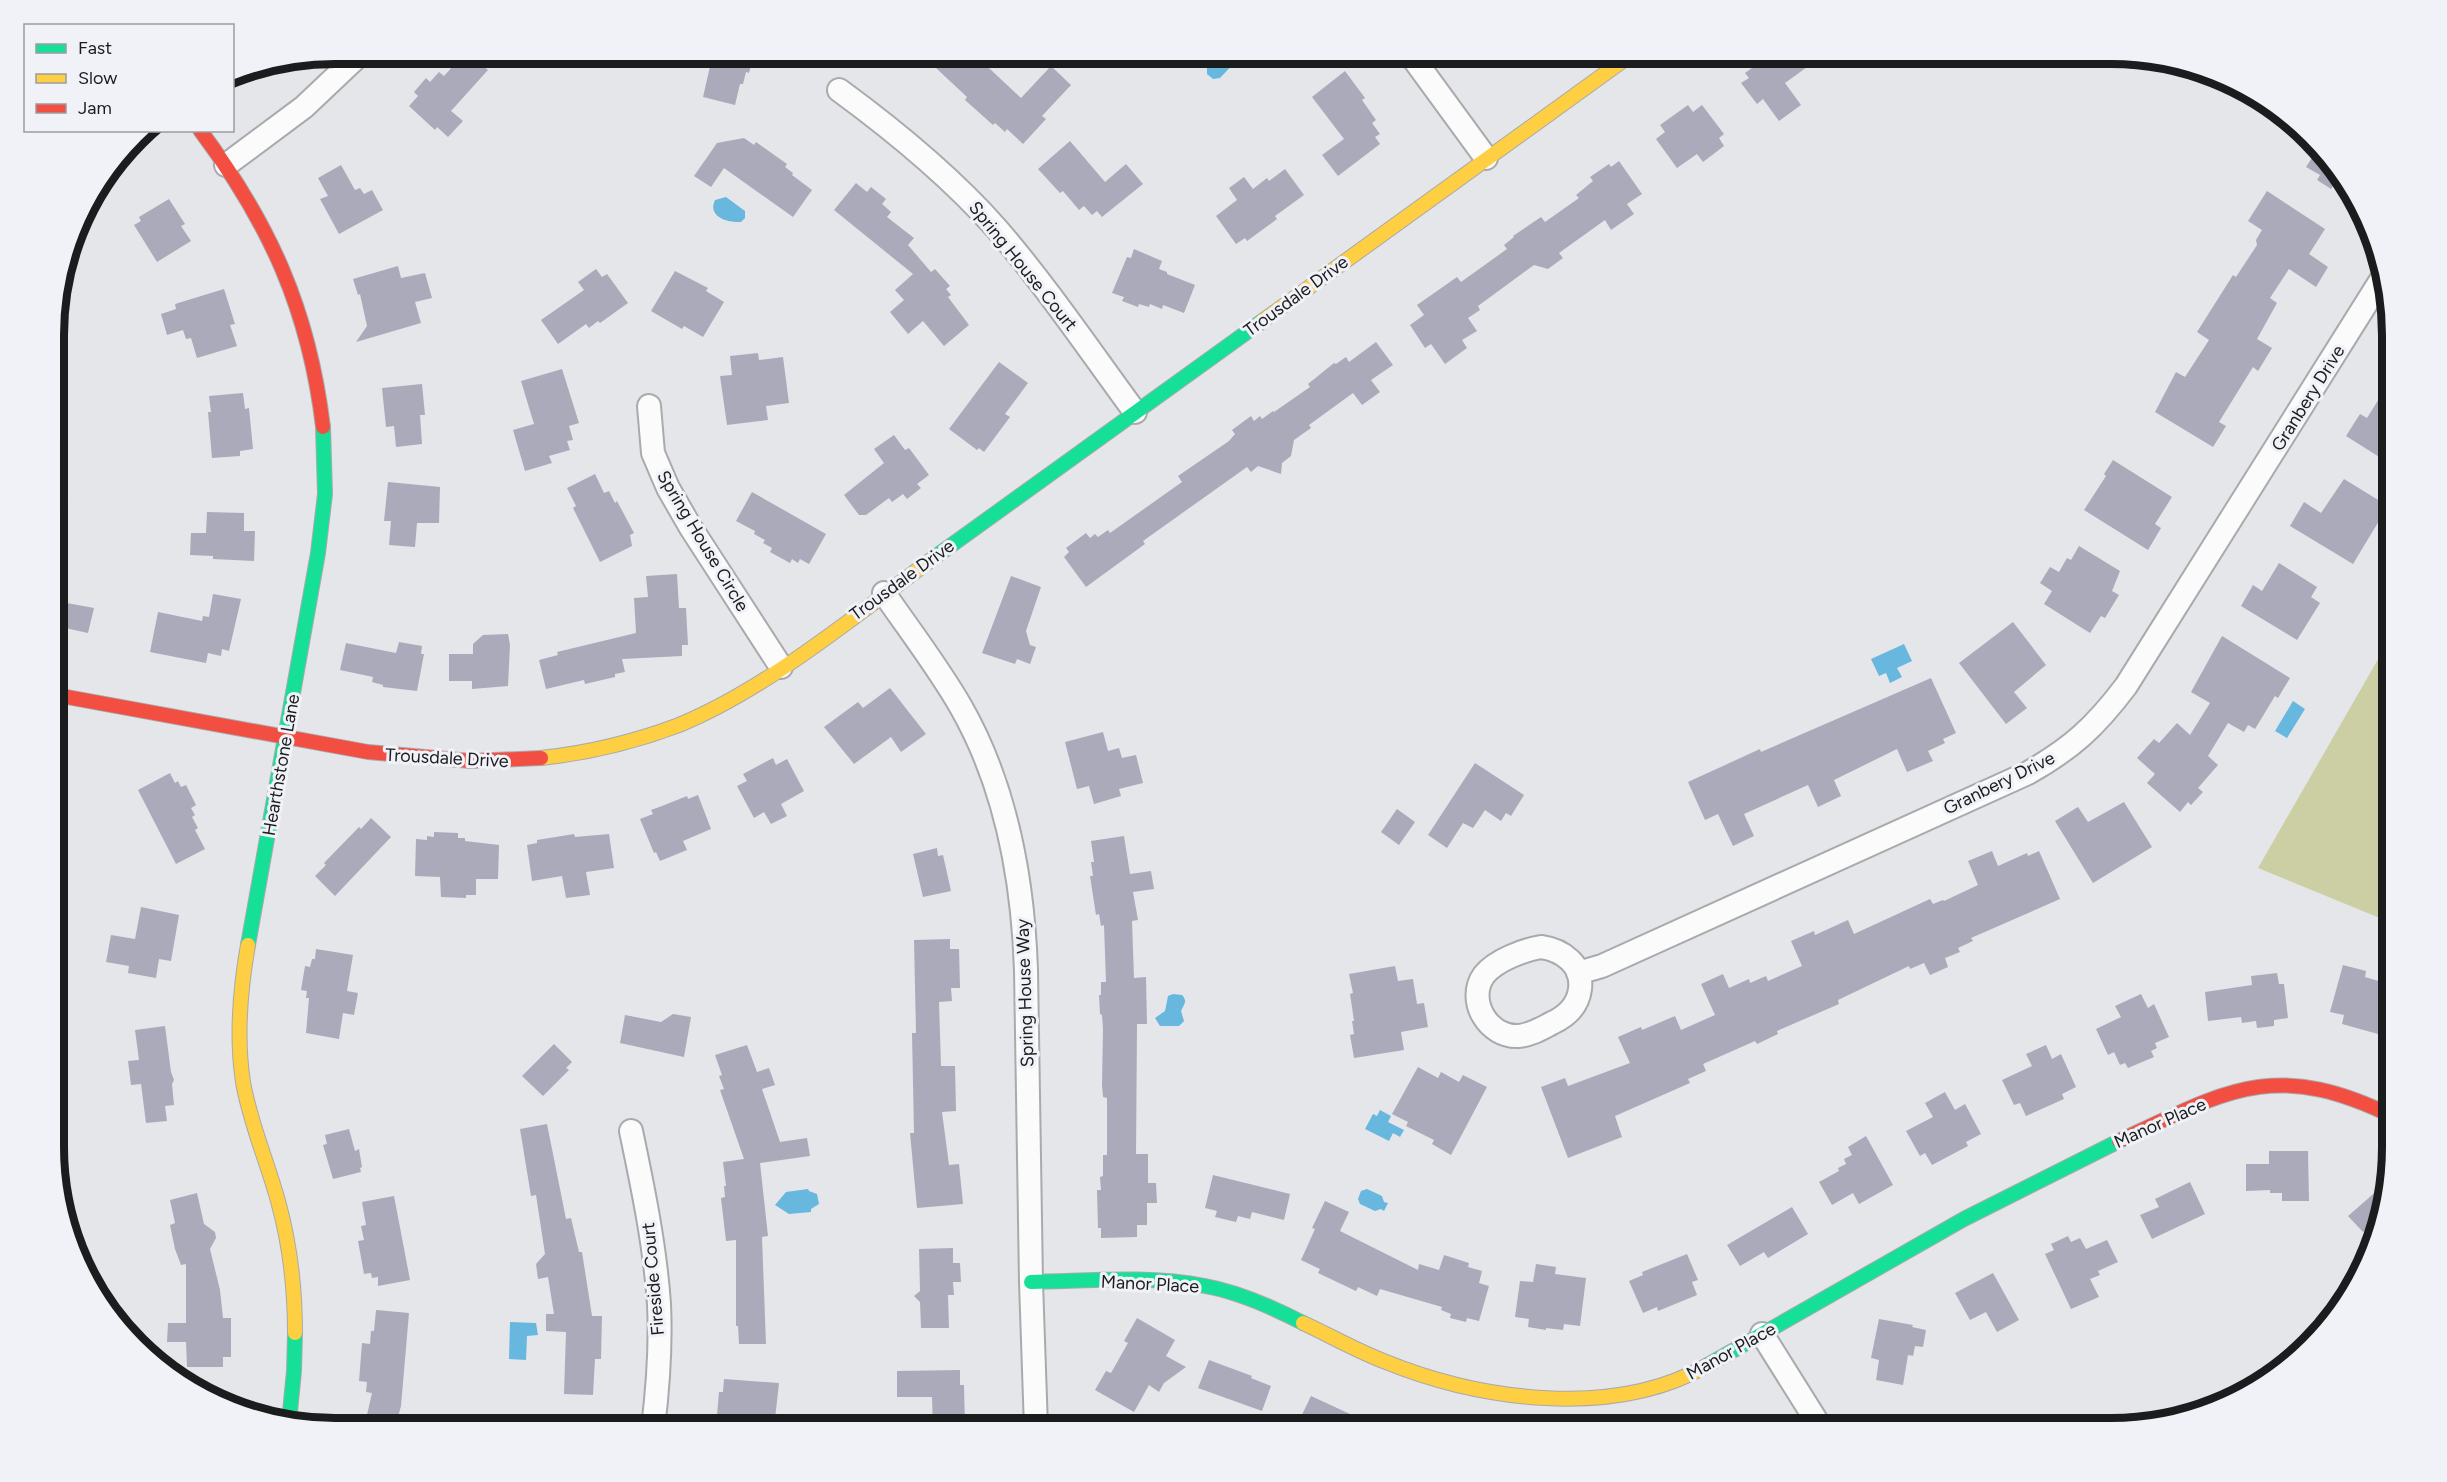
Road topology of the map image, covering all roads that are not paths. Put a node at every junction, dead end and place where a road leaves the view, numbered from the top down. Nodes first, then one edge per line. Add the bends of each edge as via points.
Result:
1 (349, 64) edge
2 (1417, 64) edge
3 (1618, 64) edge
4 (839, 90) dead end
5 (201, 132) edge
6 (1486, 158) junction
7 (226, 165) junction
8 (2378, 285) edge
9 (649, 406) dead end
10 (1135, 412) junction
11 (884, 593) junction
12 (781, 667) junction
13 (64, 696) edge
14 (286, 738) junction
15 (1578, 973) junction
16 (2382, 1112) edge
17 (632, 1131) dead end
18 (1031, 1282) junction
19 (1762, 1335) junction
20 (290, 1413) edge
21 (654, 1418) edge
22 (1036, 1418) edge
23 (1815, 1418) edge

1 - 7 street via 304,107
2 - 6 street
3 - 6 street, Trousdale Drive
4 - 10 street, Spring House Court via 936,169 996,229 1051,296
5 - 7 street, Hearthstone Lane
6 - 10 street, Trousdale Drive
7 - 14 street, Hearthstone Lane via 291,284 313,357 323,423 325,487 321,528
8 - 15 street, Granbery Drive via 2126,686 2075,744 2028,773 1602,966
9 - 12 street, Spring House Circle via 653,453 668,488
10 - 11 street, Trousdale Drive
11 - 12 street, Trousdale Drive
11 - 18 street, Spring House Way via 942,676 975,735 998,791 1019,881 1025,932
12 - 14 street, Trousdale Drive via 727,701 676,726 620,744 551,759 509,762 403,758
13 - 14 street, Trousdale Drive
14 - 20 street, Hearthstone Lane via 244,967 239,1028 247,1100 288,1246 295,1336
15 - 15 street via 1569,959 1556,951 1541,947 1526,951 1483,976 1478,990 1480,1010 1493,1028 1503,1034 1518,1036 1532,1032 1572,1010 1580,988
16 - 19 street, Manor Place via 2317,1088 2282,1084 2239,1089 2107,1146 1994,1203
17 - 21 street, Fireside Court via 658,1302
18 - 19 street, Manor Place via 1160,1281 1205,1286 1273,1308 1387,1363 1455,1385 1523,1395 1603,1397 1661,1386
18 - 22 street, Spring House Way
19 - 23 street

